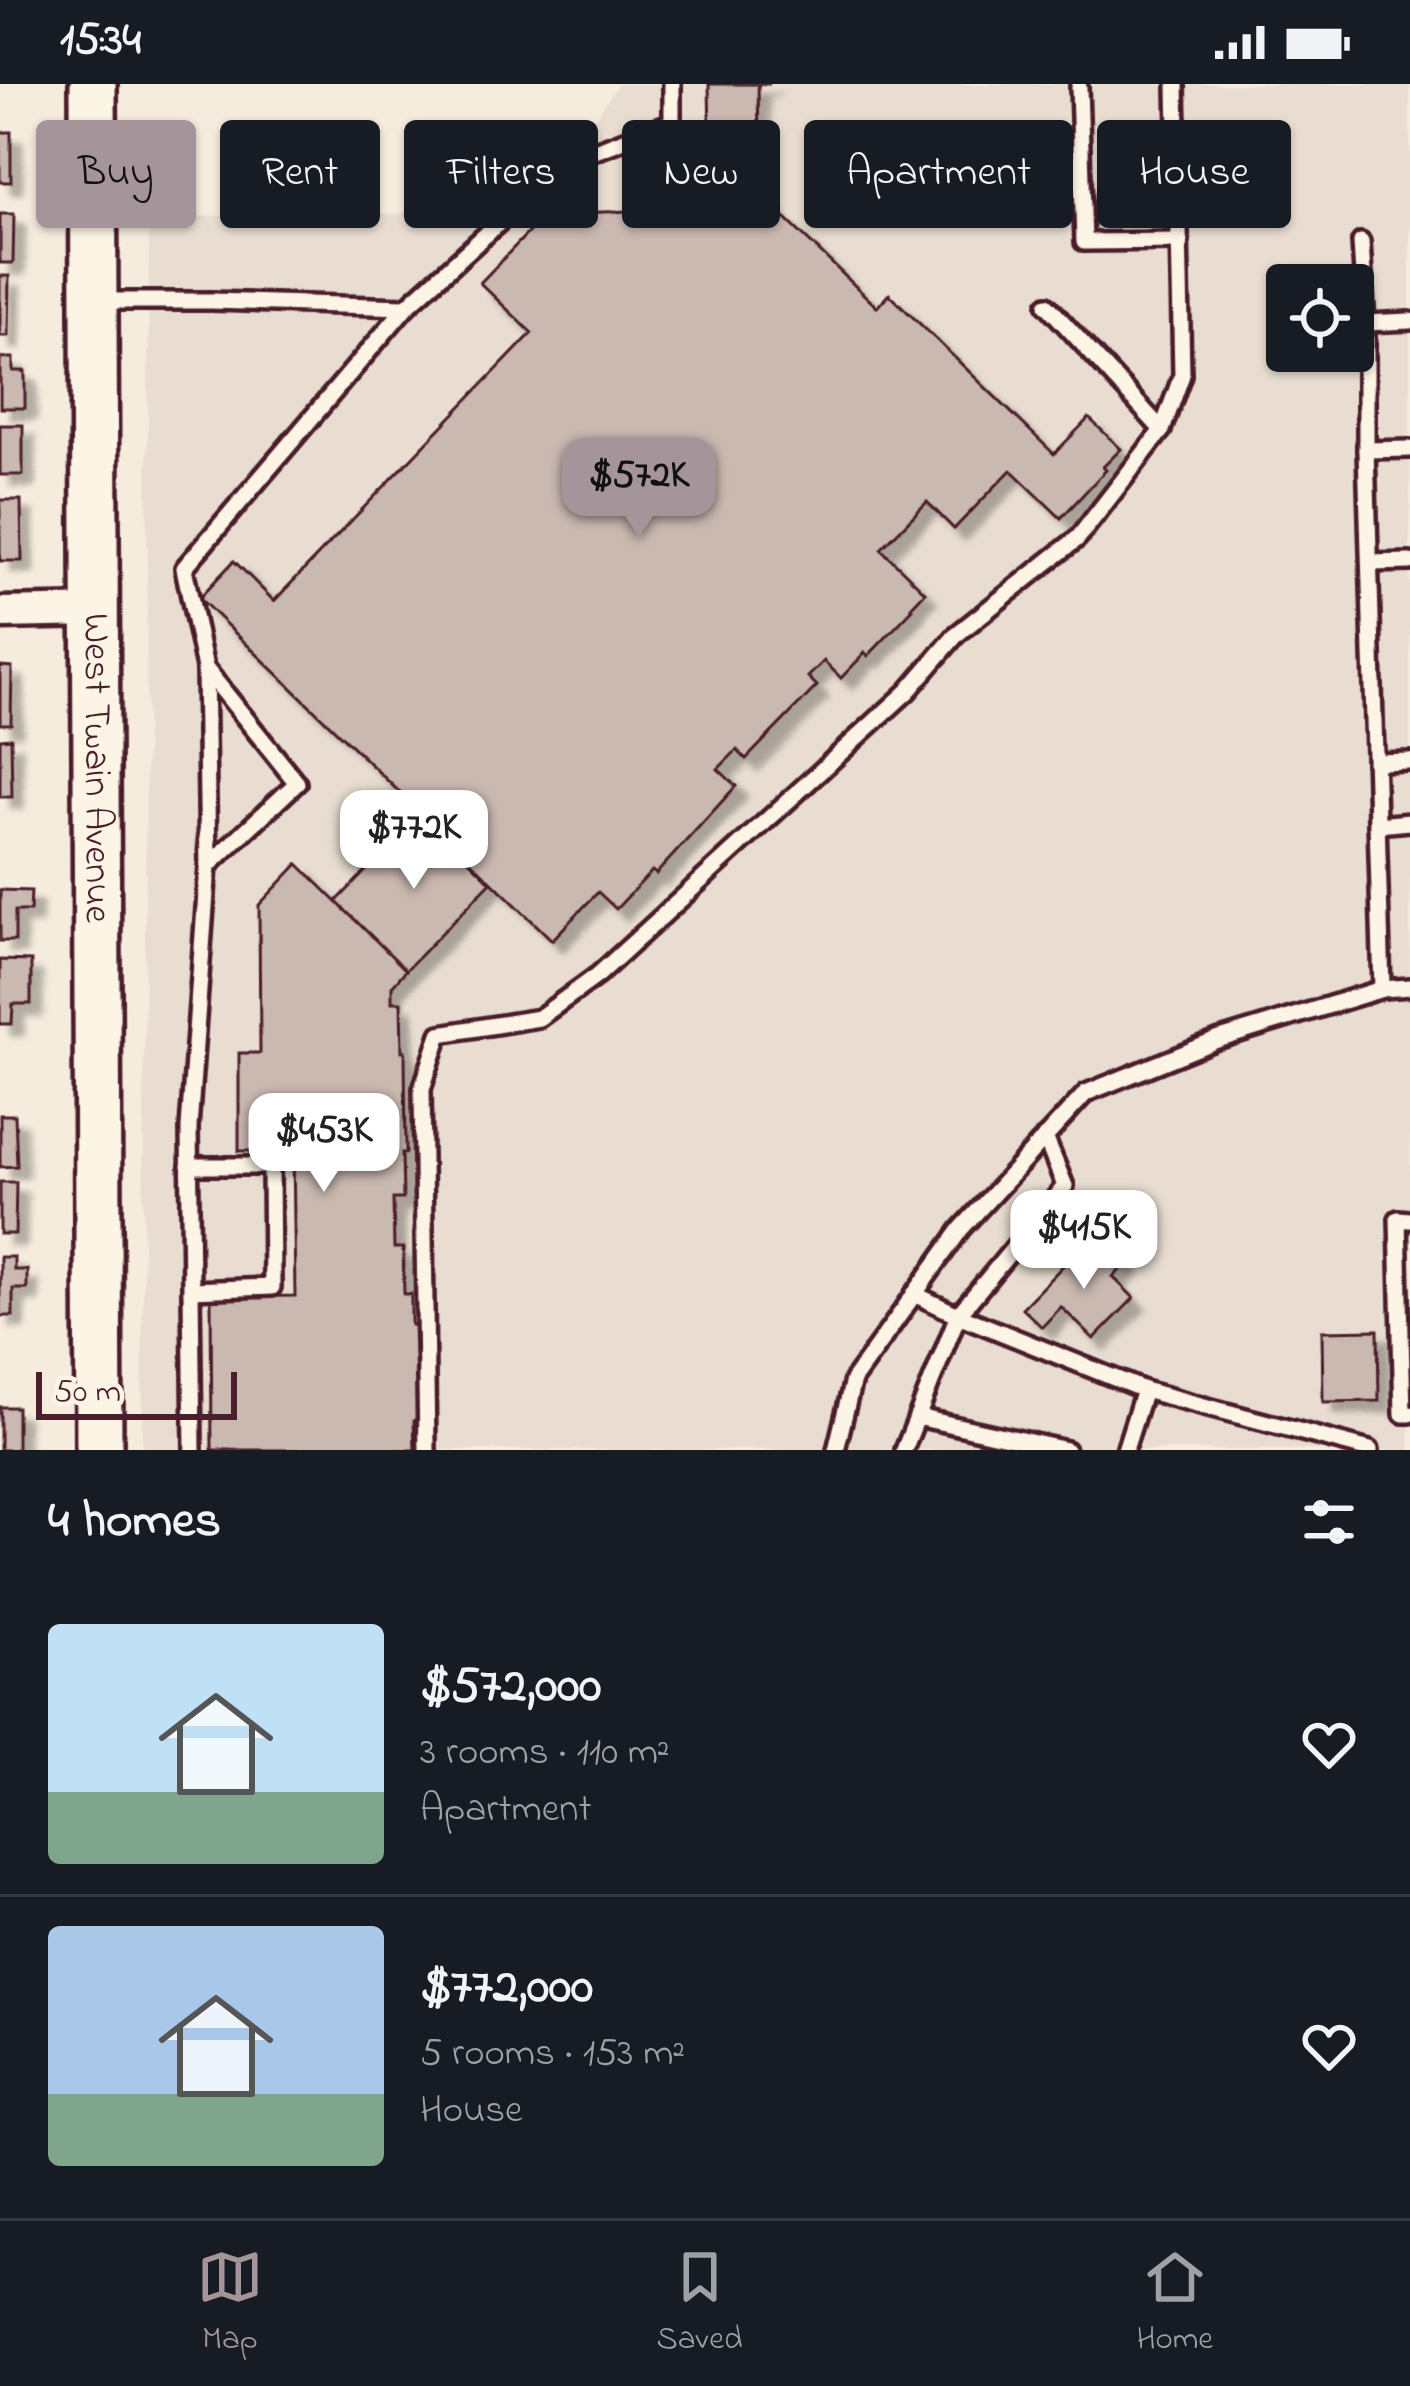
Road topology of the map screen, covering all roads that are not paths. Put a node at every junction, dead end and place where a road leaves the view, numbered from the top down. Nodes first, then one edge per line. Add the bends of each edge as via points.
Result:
1 (93, 84) edge
2 (672, 84) edge
3 (1176, 84) edge
4 (1079, 88) dead end
5 (1180, 241) junction
6 (1361, 242) dead end
7 (1362, 264) edge
8 (93, 301) junction
9 (1047, 305) dead end
10 (406, 307) junction
11 (1410, 321) edge
12 (1374, 323) edge
13 (1366, 372) edge
14 (1162, 430) junction
15 (1410, 449) edge
16 (1366, 450) junction
17 (1410, 562) edge
18 (1370, 563) junction
19 (96, 611) junction
20 (0, 613) edge
21 (205, 668) junction
22 (1410, 761) edge
23 (1375, 762) junction
24 (1410, 822) edge
25 (1377, 825) junction
26 (208, 866) junction
27 (1410, 987) edge
28 (1382, 989) junction
29 (1046, 1137) junction
30 (189, 1166) junction
31 (1410, 1220) edge
32 (190, 1290) junction
33 (914, 1294) junction
34 (958, 1315) junction
35 (1144, 1390) junction
36 (1410, 1414) edge
37 (917, 1417) junction
38 (99, 1450) edge
39 (193, 1450) edge
40 (427, 1450) edge
41 (836, 1450) edge
42 (904, 1450) edge
43 (1066, 1450) edge
44 (1124, 1450) edge
45 (1370, 1450) edge

1 - 8 street, West Twain Avenue
2 - 10 lane via 673,122 566,162
3 - 5 lane
4 - 5 lane via 1084,242
5 - 14 lane via 1182,375
6 - 7 lane
8 - 10 lane
8 - 19 street, West Twain Avenue
9 - 14 lane
10 - 21 lane via 184,568
11 - 12 lane
13 - 16 lane
14 - 40 lane via 1078,538 958,634 908,691 598,975 539,1018 440,1034 422,1089
15 - 16 lane
16 - 18 lane
17 - 18 lane
18 - 23 lane
19 - 20 street
19 - 38 street, West Twain Avenue
21 - 26 lane
21 - 26 lane via 297,783
22 - 23 lane
23 - 25 lane
24 - 25 lane
25 - 28 lane
26 - 30 lane
27 - 28 lane
28 - 29 lane via 1217,1040 1086,1093
29 - 33 lane
29 - 34 lane via 1066,1186
30 - 32 lane
30 - 32 lane via 271,1166 272,1267 272,1287
31 - 36 lane via 1398,1219 1403,1414
32 - 39 lane
33 - 34 lane
33 - 41 lane via 854,1380
34 - 35 lane
34 - 37 lane
35 - 44 lane
35 - 45 lane
37 - 42 lane
37 - 43 lane

